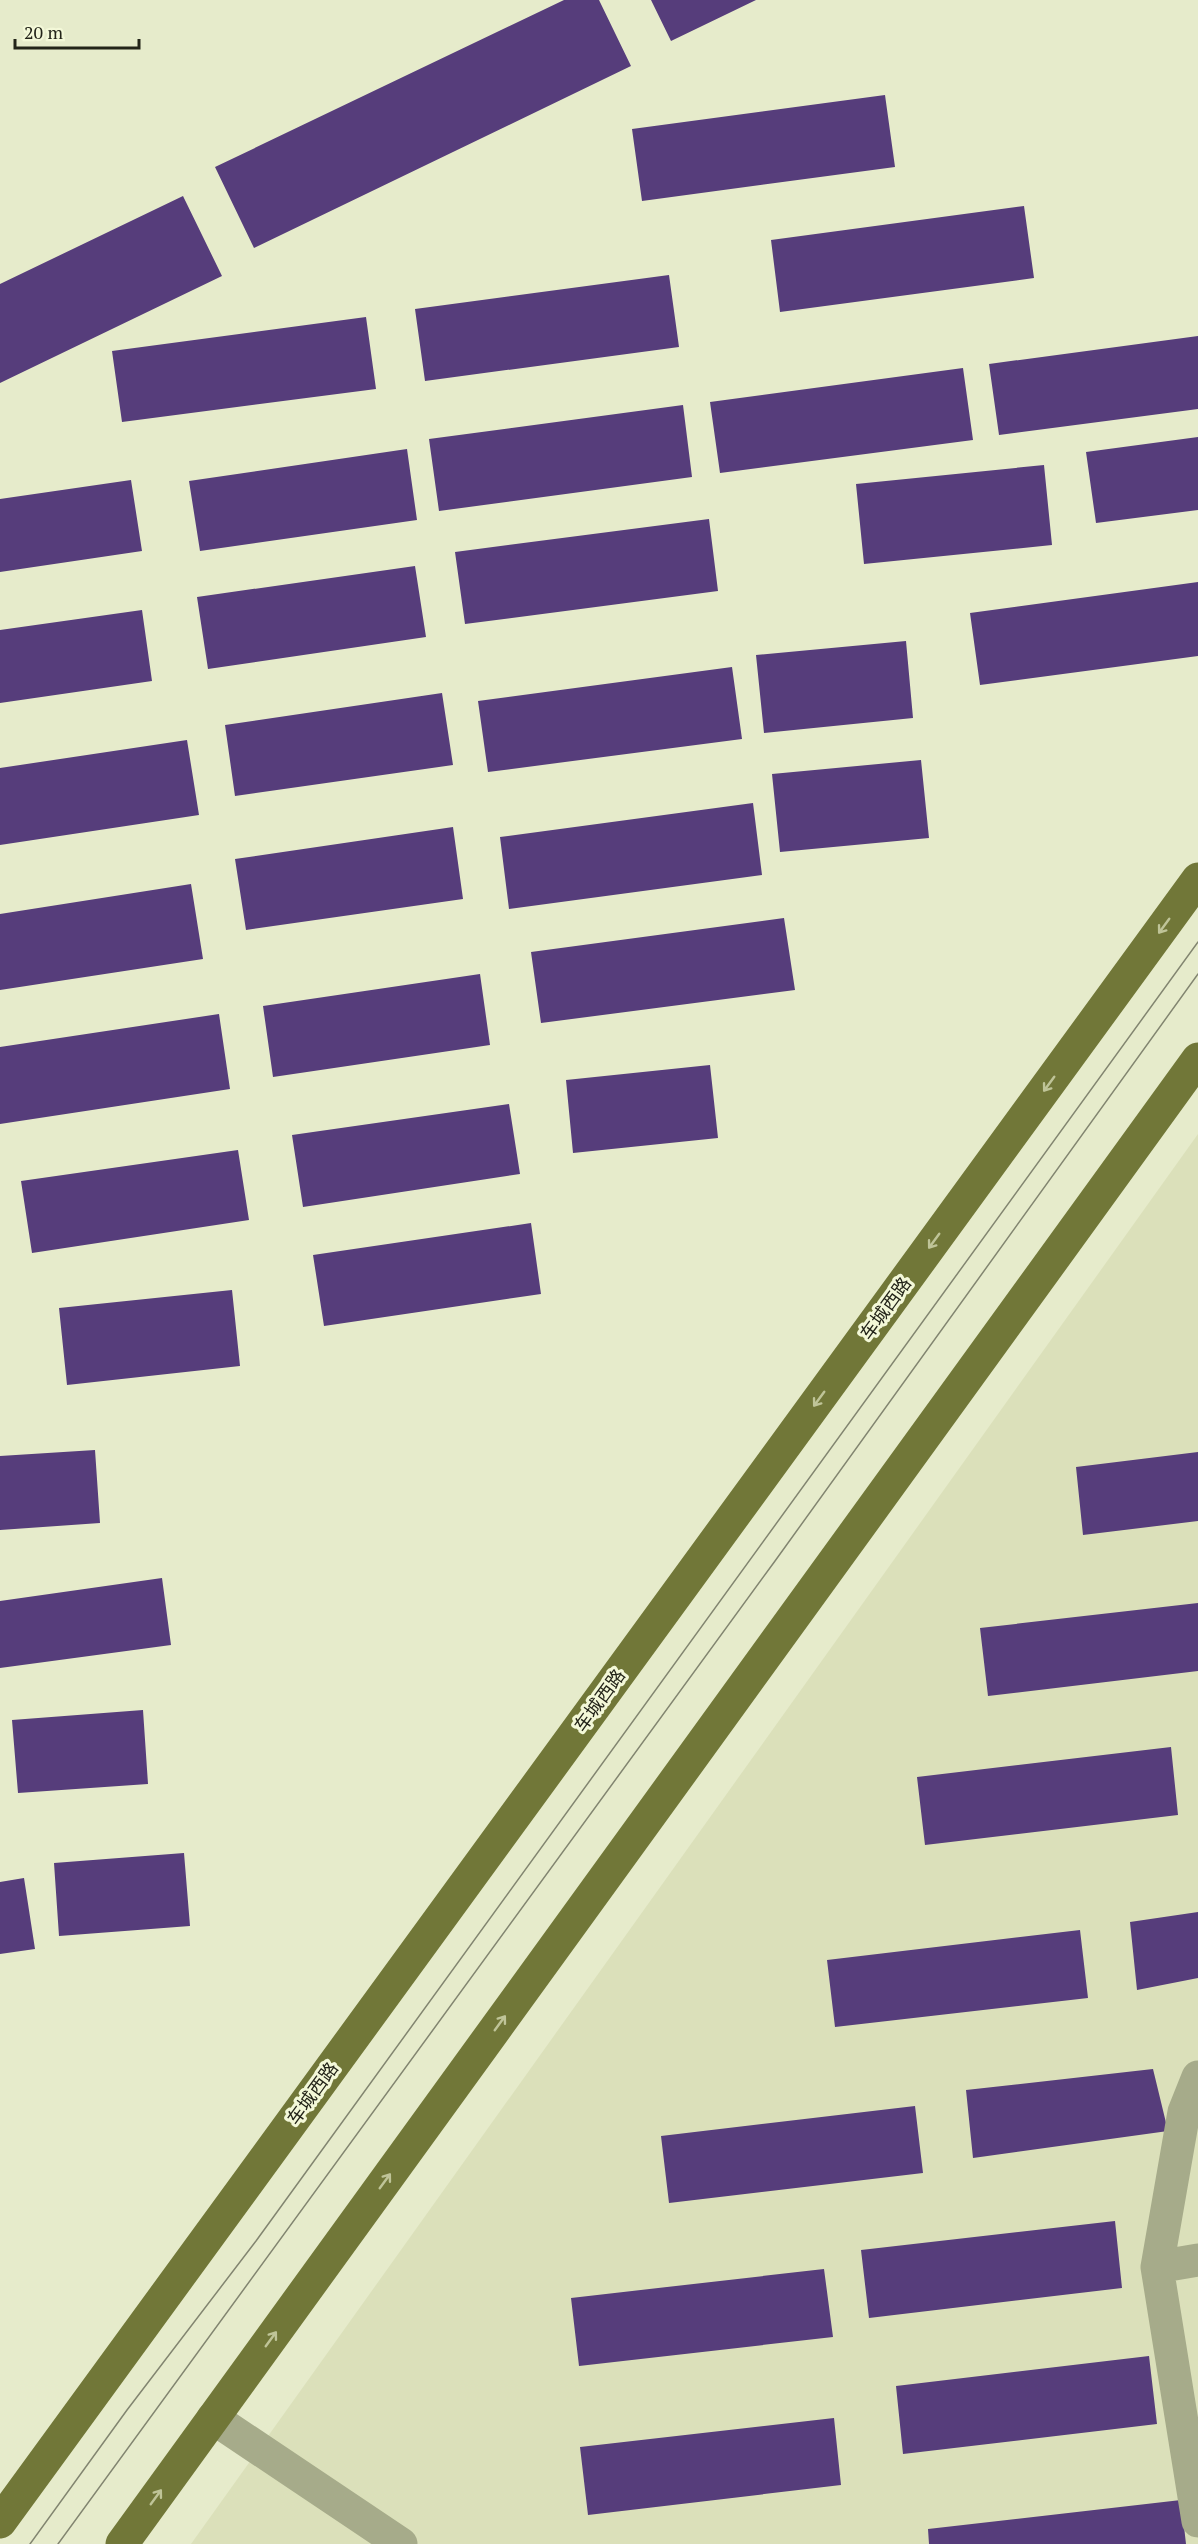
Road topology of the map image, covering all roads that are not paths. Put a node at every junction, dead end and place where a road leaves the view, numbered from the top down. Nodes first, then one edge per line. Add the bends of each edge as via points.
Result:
1 (1198, 879) edge
2 (1198, 1059) edge
3 (1198, 2077) edge
4 (1191, 2110) edge
5 (1198, 2260) edge
6 (1157, 2267) junction
7 (213, 2418) junction
8 (1191, 2447) edge
9 (1198, 2521) edge
10 (0, 2522) edge
11 (122, 2544) edge
12 (401, 2544) edge

1 -> 10 main road, 车城西路
7 -> 2 main road
3 - 4 street
4 - 6 street
5 - 6 street
6 - 8 street
11 -> 7 main road
7 - 12 street
8 - 9 street

